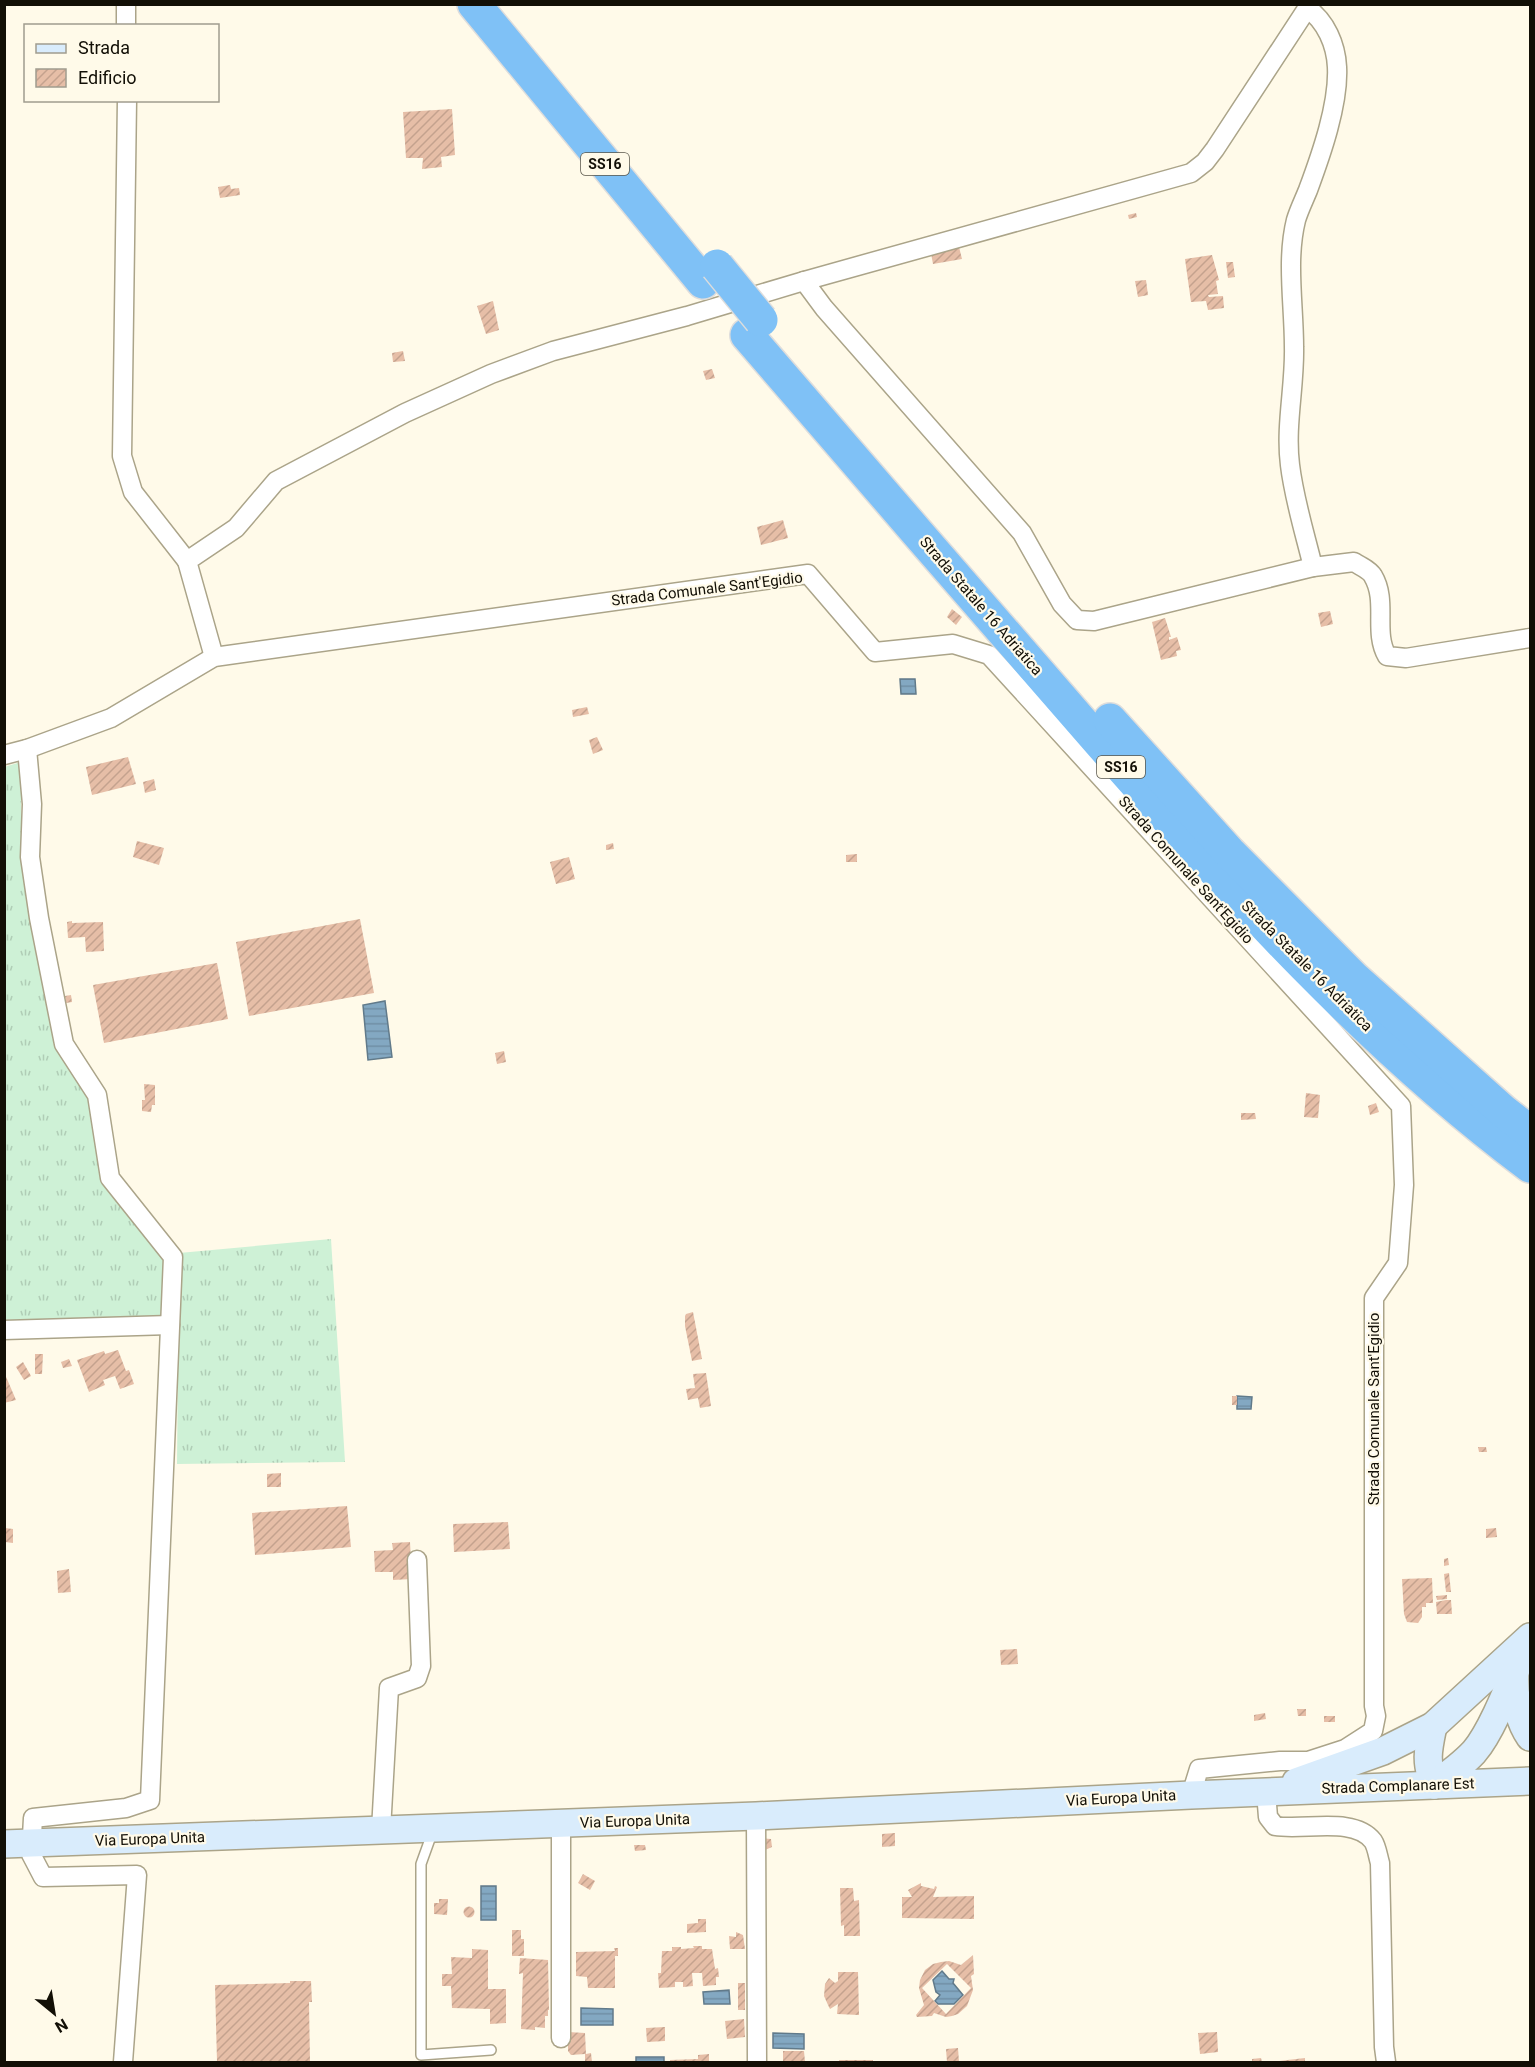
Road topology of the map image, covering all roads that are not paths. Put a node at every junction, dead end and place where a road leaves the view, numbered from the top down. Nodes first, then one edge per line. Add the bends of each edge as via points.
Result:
1 (126, 4) edge
2 (474, 4) edge
3 (503, 4) edge
4 (1308, 6) edge
5 (126, 24) edge
6 (517, 41) junction
7 (126, 102) edge
8 (804, 281) junction
9 (754, 327) junction
10 (187, 561) junction
11 (1313, 567) junction
12 (1530, 638) edge
13 (214, 657) junction
14 (27, 749) junction
15 (4, 754) edge
16 (1530, 1132) edge
17 (1530, 1166) edge
18 (170, 1325) junction
19 (4, 1330) edge
20 (417, 1560) dead end
21 (1530, 1637) edge
22 (1515, 1670) junction
23 (1433, 1726) junction
24 (1530, 1737) edge
25 (1530, 1781) edge
26 (1434, 1785) junction
27 (1266, 1792) junction
28 (1191, 1795) junction
29 (756, 1816) junction
30 (561, 1824) junction
31 (430, 1828) junction
32 (381, 1830) junction
33 (18, 1844) edge
34 (561, 2038) dead end
35 (491, 2050) dead end
36 (123, 2062) edge
37 (757, 2062) edge
38 (1386, 2062) edge

1 - 5 street
2 - 6 highway, Strada Statale 16 Adriatica / SS16
3 - 6 highway, Strada Statale 16 Adriatica / SS16
4 - 8 street via 1215,149 1191,173
4 - 11 street via 1325,27 1337,67 1335,104 1296,219 1292,249 1290,465
6 - 9 highway, Strada Statale 16 Adriatica / SS16
7 - 10 street via 122,456 133,492
8 - 10 street via 553,351 405,413 276,481 236,528
8 - 11 street via 1022,533 1062,604 1077,620 1094,621
9 - 16 highway, Strada Statale 16 Adriatica / SS16 via 1228,852 1354,978
9 - 17 highway, Strada Statale 16 Adriatica / SS16 via 1212,870 1339,1002 1486,1133
10 - 13 street
11 - 12 street via 1354,562 1372,574 1380,592 1380,645 1387,656 1406,658
13 - 14 street, Strada Comunale Sant'Egidio via 111,718
13 - 28 street, Strada Comunale Sant'Egidio via 808,574 875,652 952,644 989,655 1401,1106 1404,1185 1398,1263 1374,1298 1373,1731 1345,1749 1308,1761 1199,1769
14 - 15 street, Strada Comunale Sant'Egidio
14 - 18 street via 32,804 30,857 64,1044 97,1095 110,1178 173,1257
18 - 19 street
18 - 33 street via 150,1800 126,1808 33,1818
20 - 32 street via 421,1666 417,1678 389,1688
21 - 22 street
21 - 23 street
22 - 24 street via 1516,1700
22 - 26 street via 1475,1750
23 - 26 street via 1427,1751
23 - 27 street via 1383,1751
25 - 26 street, Strada Complanare Est
26 - 27 street, Strada Complanare Est
27 - 28 street, Via Europa Unita
27 - 38 street via 1268,1817 1275,1826 1345,1827 1362,1830 1375,1843 1380,1863
28 - 29 street, Via Europa Unita
29 - 30 street, Via Europa Unita
29 - 37 street
30 - 31 street, Via Europa Unita
30 - 34 street
31 - 32 street, Via Europa Unita
31 - 35 lane via 421,1864 421,2055
32 - 33 street, Via Europa Unita
33 - 36 street via 31,1854 43,1877 137,1875

